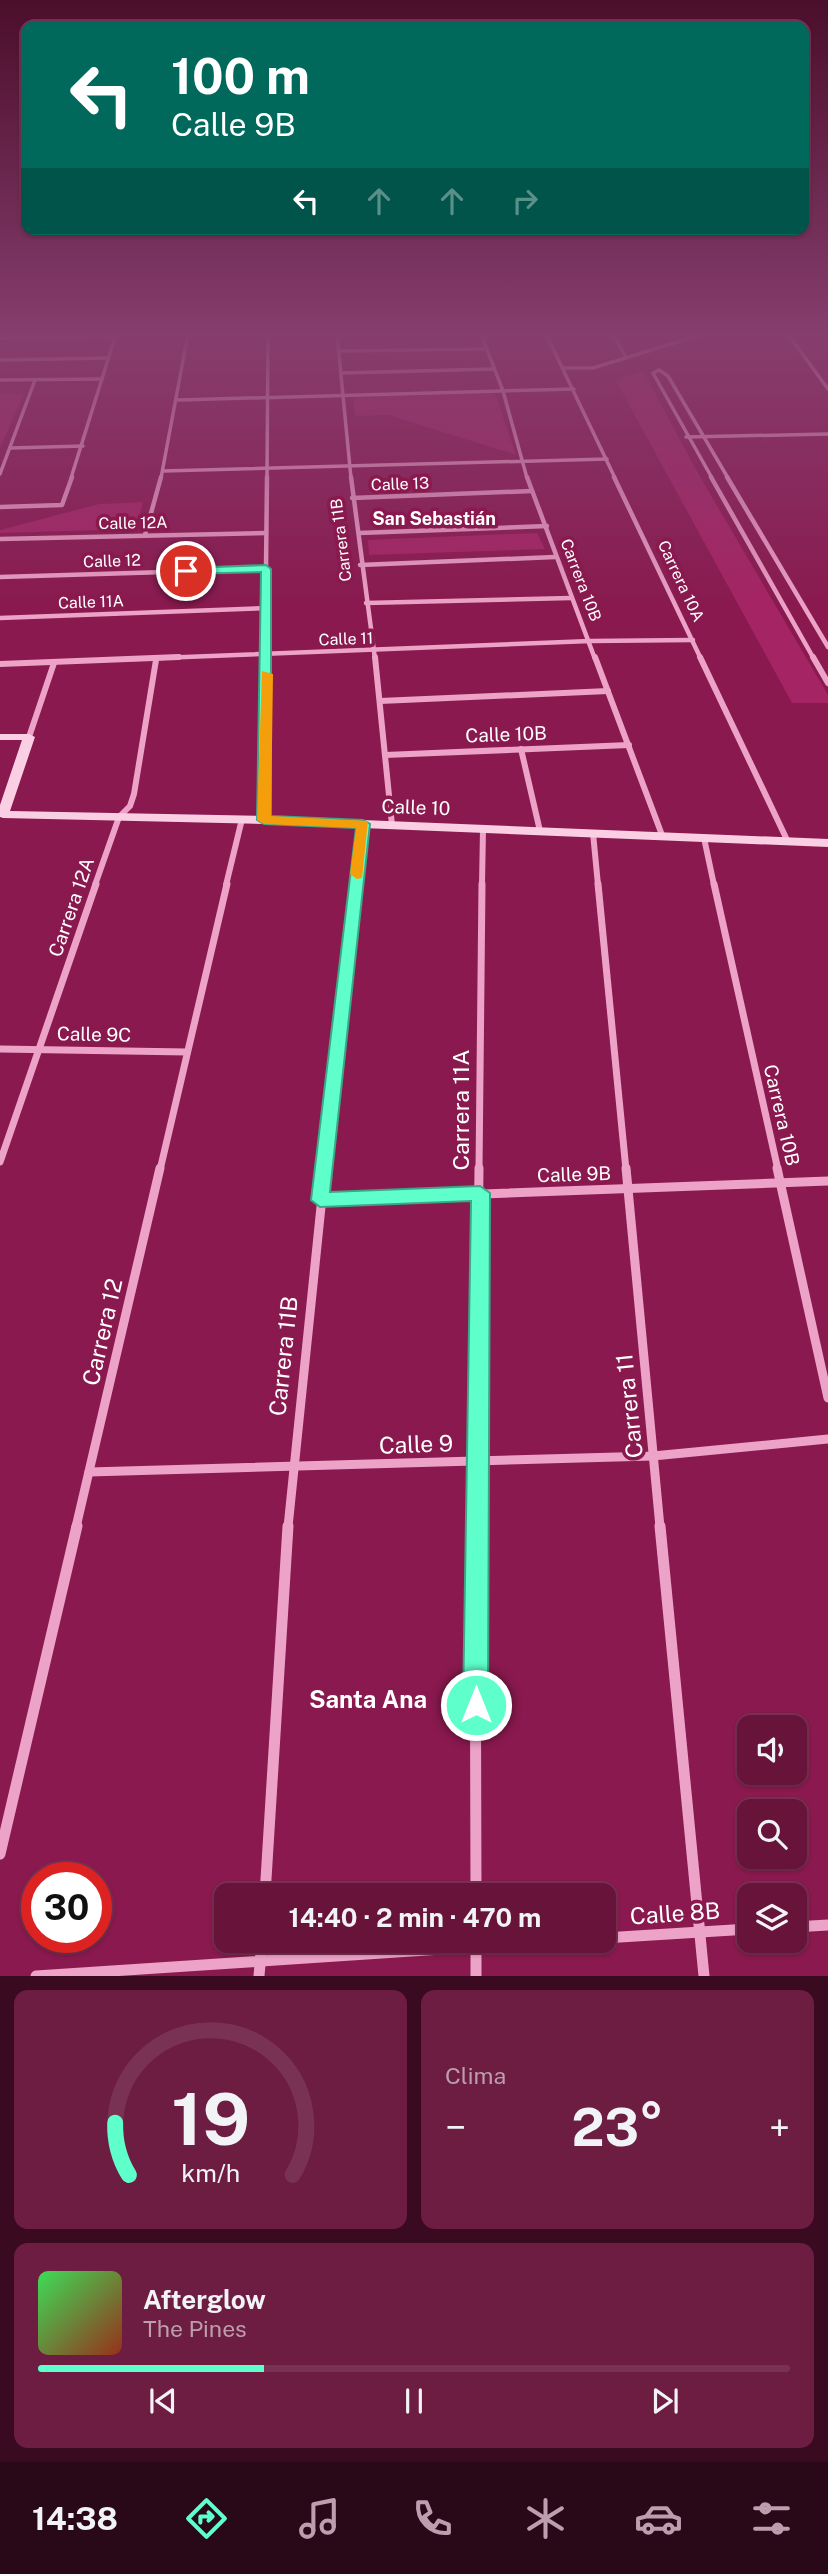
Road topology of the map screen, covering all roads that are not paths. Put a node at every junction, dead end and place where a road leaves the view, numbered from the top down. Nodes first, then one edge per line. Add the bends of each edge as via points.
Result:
1 (18, 426) edge
2 (89, 426) edge
3 (172, 426) edge
4 (266, 426) edge
5 (348, 426) edge
6 (512, 426) edge
7 (592, 426) edge
8 (680, 426) edge
9 (697, 426) edge
10 (828, 434) edge
11 (703, 436) junction
12 (686, 437) junction
13 (83, 446) junction
14 (10, 448) junction
15 (607, 459) junction
16 (521, 462) junction
17 (352, 466) junction
18 (266, 468) junction
19 (163, 471) junction
20 (0, 474) edge
21 (532, 491) junction
22 (352, 498) junction
23 (0, 507) edge
24 (547, 526) junction
25 (266, 533) junction
26 (359, 533) junction
27 (145, 535) junction
28 (0, 539) edge
29 (555, 557) junction
30 (360, 565) junction
31 (266, 569) junction
32 (0, 578) edge
33 (571, 598) junction
34 (366, 603) junction
35 (268, 608) junction
36 (0, 618) edge
37 (693, 640) junction
38 (590, 641) junction
39 (828, 648) edge
40 (374, 650) junction
41 (267, 654) junction
42 (156, 660) junction
43 (54, 663) junction
44 (0, 664) edge
45 (828, 684) edge
46 (608, 691) junction
47 (380, 701) junction
48 (0, 737) edge
49 (29, 737) junction
50 (629, 745) junction
51 (521, 749) junction
52 (385, 755) junction
53 (1, 816) edge
54 (119, 817) junction
55 (242, 819) junction
56 (264, 820) junction
57 (363, 824) junction
58 (392, 825) junction
59 (482, 829) junction
60 (540, 831) junction
61 (593, 833) junction
62 (662, 835) junction
63 (704, 838) junction
64 (788, 842) junction
65 (828, 843) edge
66 (0, 1049) edge
67 (40, 1049) junction
68 (187, 1052) junction
69 (0, 1162) edge
70 (828, 1181) edge
71 (781, 1182) junction
72 (627, 1188) junction
73 (480, 1193) junction
74 (320, 1200) junction
75 (828, 1398) edge
76 (828, 1439) edge
77 (653, 1456) junction
78 (475, 1461) junction
79 (292, 1467) junction
80 (89, 1472) junction
81 (0, 1854) edge
82 (266, 1883) edge
83 (476, 1883) edge
84 (828, 1925) edge
85 (807, 1926) edge
86 (737, 1930) edge
87 (700, 1932) junction
88 (616, 1937) edge
89 (261, 1953) edge
90 (333, 1953) edge
91 (476, 1953) edge
92 (261, 1958) junction
93 (36, 1976) edge
94 (259, 1976) edge
95 (476, 1976) edge
96 (704, 1976) edge

1 - 14 street
2 - 13 street
3 - 19 street
4 - 18 street
5 - 17 street, Carrera 11B
6 - 16 street, Carrera 10B
7 - 15 street, Carrera 10A
8 - 12 street
9 - 11 street
10 - 11 street
11 - 12 street
11 - 39 street
12 - 45 street
13 - 14 street
13 - 23 street via 62,505
14 - 20 street
15 - 16 street
15 - 37 street, Carrera 10A
16 - 17 street
16 - 21 street, Carrera 10B
17 - 18 street
17 - 22 street, Carrera 11B
18 - 19 street
18 - 25 street
19 - 27 street
21 - 22 street, Calle 13
21 - 24 street, Carrera 10B
22 - 26 street, Carrera 11B
24 - 26 street
24 - 29 street, Carrera 10B
25 - 27 street, Calle 12A
25 - 31 street
26 - 30 street, Carrera 11B
27 - 28 street, Calle 12A
29 - 30 street
29 - 33 street, Carrera 10B
30 - 34 street, Carrera 11B
31 - 32 street, Calle 12
31 - 35 street
33 - 34 street
33 - 38 street, Carrera 10B
34 - 40 street, Carrera 11B
35 - 36 street, Calle 11A
35 - 41 street
37 - 38 street, Calle 11
37 - 64 street, Carrera 10A
38 - 40 street, Calle 11
38 - 46 street, Carrera 10B
40 - 41 street, Calle 11
40 - 47 street, Carrera 11B
41 - 42 street, Calle 11
41 - 56 street
42 - 43 street, Calle 11
42 - 54 street, Carrera 12A via 134,794
43 - 44 street, Calle 11
43 - 49 street
46 - 47 street
46 - 50 street, Carrera 10B
47 - 52 street, Carrera 11B
48 - 49 street
49 - 53 street
50 - 51 street, Calle 10B
50 - 62 street, Carrera 10B
51 - 52 street, Calle 10B
51 - 60 street
52 - 58 street, Carrera 11B
53 - 54 street, Calle 10
54 - 55 street, Calle 10
54 - 67 street, Carrera 12A
55 - 56 street, Calle 10
55 - 68 street, Carrera 12
56 - 57 street, Calle 10
57 - 58 street, Calle 10
57 - 74 street, Carrera 11B
58 - 59 street, Calle 10
59 - 60 street, Calle 10
59 - 73 street, Carrera 11A
60 - 61 street, Calle 10
61 - 62 street, Calle 10
61 - 72 street, Carrera 11
62 - 63 street, Calle 10
63 - 64 street, Calle 10
63 - 71 street, Carrera 10B
64 - 65 street, Calle 10
66 - 67 street, Calle 9C
67 - 68 street, Calle 9C
67 - 69 street, Carrera 12A
68 - 80 street, Carrera 12
70 - 71 street, Calle 9B
71 - 72 street, Calle 9B
71 - 75 street, Carrera 10B
72 - 73 street, Calle 9B
72 - 77 street, Carrera 11
73 - 74 street, Calle 9B
73 - 78 street, Carrera 11A
74 - 79 street, Carrera 11B
76 - 77 street, Calle 9
77 - 78 street, Calle 9
77 - 87 street, Carrera 11
78 - 79 street, Calle 9
78 - 83 street, Carrera 11A
79 - 80 street, Calle 9
79 - 82 street, Carrera 11B
80 - 81 street, Carrera 12
84 - 85 street
86 - 87 street, Calle 8B
87 - 88 street, Calle 8B
87 - 96 street, Carrera 11
89 - 92 street
90 - 92 street
91 - 95 street
92 - 93 street
92 - 94 street

